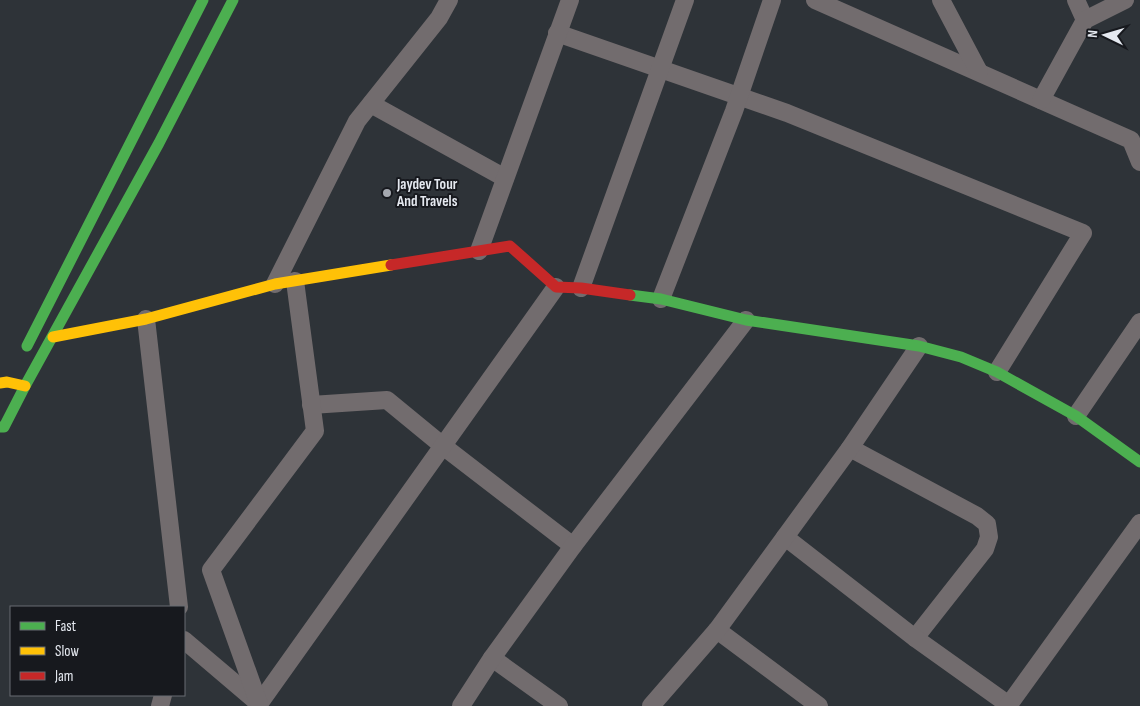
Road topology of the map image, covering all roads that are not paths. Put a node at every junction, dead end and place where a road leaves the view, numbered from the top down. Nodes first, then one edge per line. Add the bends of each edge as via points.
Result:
1 (203, 0) edge
2 (233, 0) edge
3 (449, 0) edge
4 (570, 0) edge
5 (685, 0) edge
6 (772, 0) edge
7 (815, 0) edge
8 (941, 0) edge
9 (1076, 0) edge
10 (1125, 0) edge
11 (1084, 20) junction
12 (557, 33) junction
13 (661, 69) junction
14 (979, 72) junction
15 (739, 96) junction
16 (1041, 100) junction
17 (371, 104) junction
18 (1136, 135) edge
19 (1140, 162) edge
20 (505, 178) junction
21 (479, 251) junction
22 (295, 281) junction
23 (275, 284) junction
24 (556, 287) junction
25 (582, 288) junction
26 (661, 299) junction
27 (146, 319) junction
28 (746, 320) junction
29 (1140, 322) edge
30 (53, 337) junction
31 (919, 346) junction
32 (21, 358) dead end
33 (997, 372) junction
34 (6, 380) edge
35 (25, 386) junction
36 (0, 395) edge
37 (311, 405) junction
38 (1076, 416) junction
39 (1, 429) edge
40 (443, 446) junction
41 (850, 448) junction
42 (1140, 462) edge
43 (1140, 523) edge
44 (785, 537) junction
45 (573, 546) junction
46 (179, 606) edge
47 (716, 630) junction
48 (914, 638) junction
49 (185, 641) edge
50 (492, 658) junction
51 (260, 705) edge
52 (1008, 705) edge
53 (461, 706) edge
54 (559, 706) edge
55 (651, 706) edge
56 (819, 706) edge

1 - 32 street
2 - 30 street
3 - 17 street via 439,18
4 - 12 street
5 - 13 street
6 - 15 street
7 - 14 street
8 - 14 street
9 - 11 street
10 - 11 street
11 - 16 street
12 - 13 street
12 - 20 street
13 - 15 street
13 - 25 street
14 - 16 street
15 - 26 street
15 - 33 street via 1083,234
16 - 18 street
17 - 20 street
17 - 23 street via 358,121
18 - 19 street
20 - 21 street
21 - 22 street
21 - 24 street via 510,246
22 - 23 street
22 - 37 street
23 - 27 street
24 - 25 street
24 - 40 street
25 - 26 street
26 - 28 street
27 - 30 street
27 - 46 street
28 - 31 street
28 - 45 street
29 - 38 street
30 - 35 street
31 - 33 street via 961,357
31 - 41 street
33 - 38 street
34 - 35 street
34 - 36 street
35 - 39 street
37 - 40 street via 387,400
37 - 51 street via 314,432 212,570
38 - 42 street
40 - 45 street
40 - 51 street
41 - 44 street
41 - 48 street via 987,524 989,537 985,548
43 - 52 street
44 - 47 street
44 - 48 street
45 - 50 street
47 - 55 street
47 - 56 street
48 - 52 street
49 - 51 street
50 - 53 street
50 - 54 street

